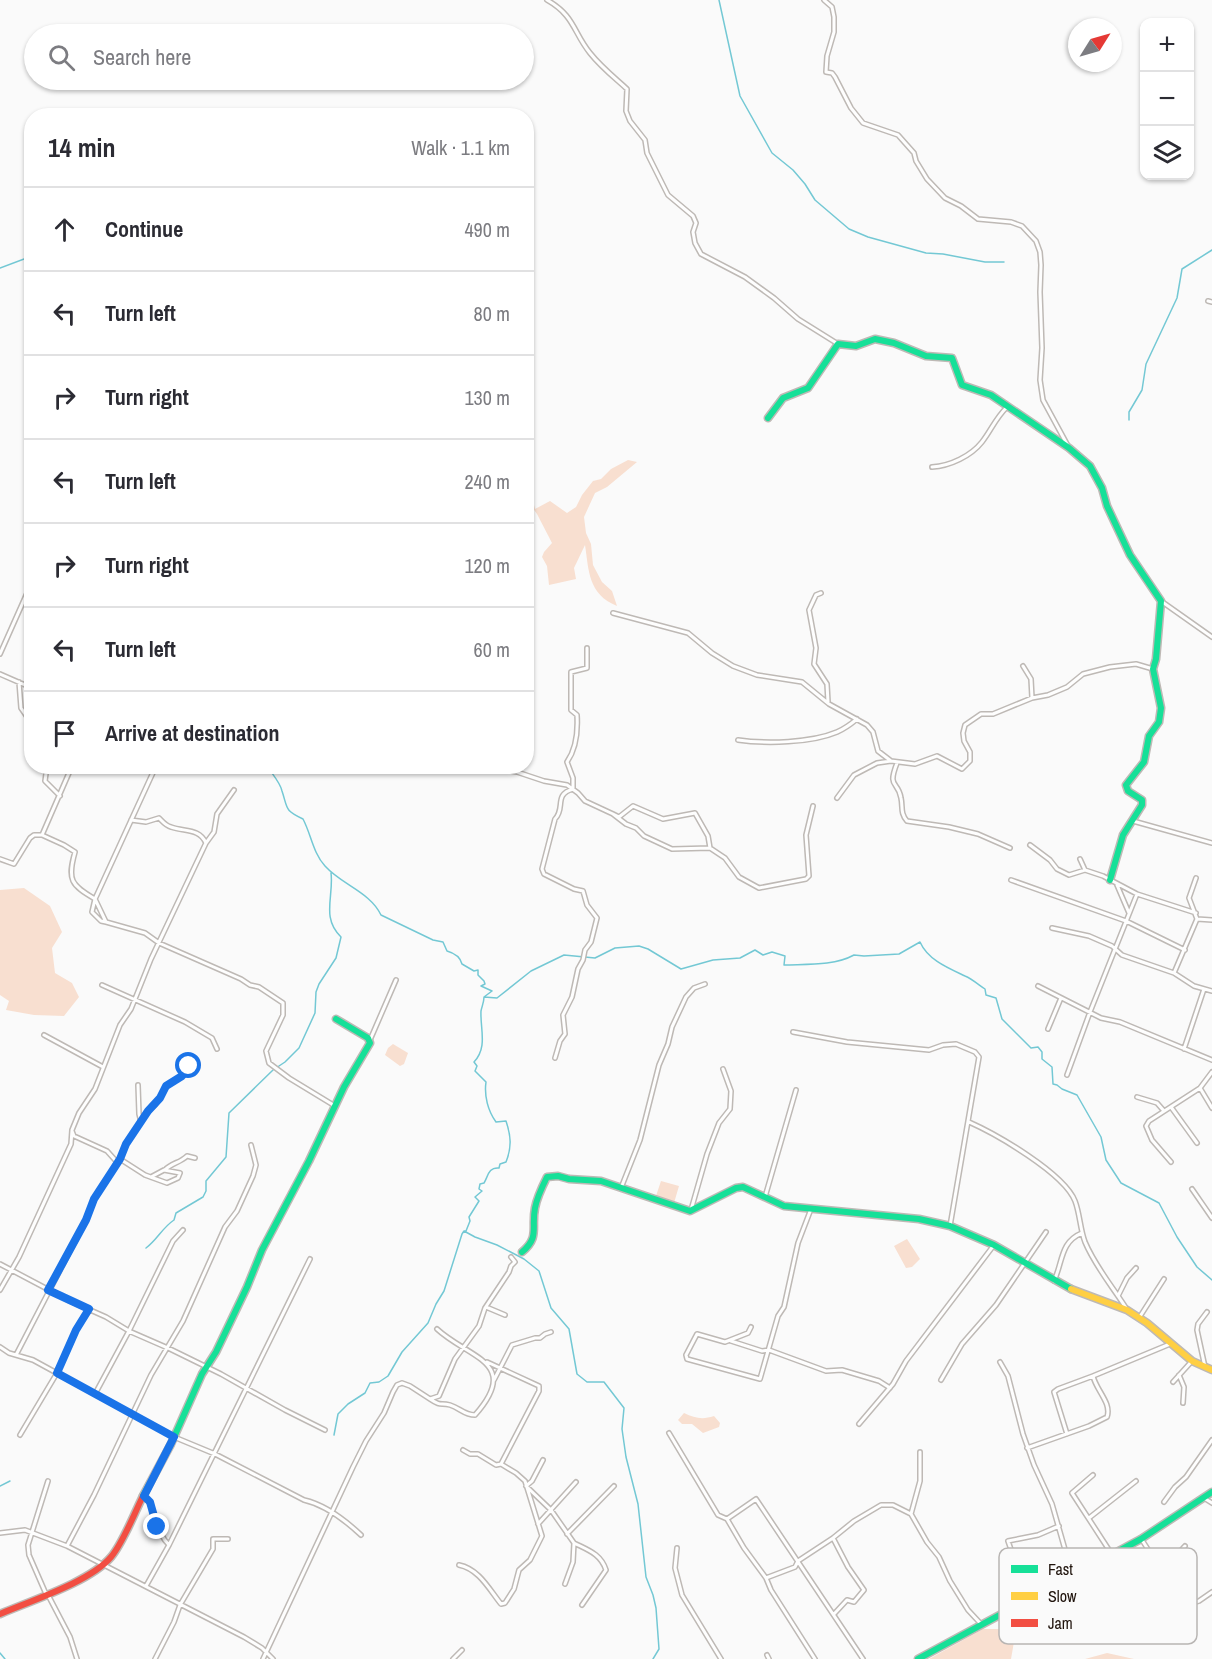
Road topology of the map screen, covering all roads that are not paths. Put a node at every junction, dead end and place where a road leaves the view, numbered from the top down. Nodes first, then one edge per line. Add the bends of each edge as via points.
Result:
1 (547, 0) edge
2 (824, 0) edge
3 (838, 344) junction
4 (1007, 407) junction
5 (768, 418) dead end
6 (1069, 448) junction
7 (932, 467) dead end
8 (821, 593) dead end
9 (24, 600) edge
10 (1161, 600) junction
11 (613, 613) dead end
12 (1212, 637) edge
13 (587, 648) dead end
14 (0, 654) edge
15 (1023, 666) dead end
16 (1153, 669) junction
17 (0, 674) edge
18 (19, 682) junction
19 (24, 684) edge
20 (1032, 698) junction
21 (829, 704) junction
22 (24, 712) edge
23 (857, 719) junction
24 (738, 740) dead end
25 (891, 761) junction
26 (897, 763) junction
27 (46, 774) edge
28 (69, 774) edge
29 (152, 774) edge
30 (523, 774) edge
31 (573, 789) junction
32 (234, 790) dead end
33 (60, 796) junction
34 (837, 798) dead end
35 (813, 806) dead end
36 (613, 814) junction
37 (131, 820) junction
38 (1133, 821) junction
39 (42, 835) junction
40 (206, 843) junction
41 (1212, 843) edge
42 (1030, 845) dead end
43 (710, 848) junction
44 (1010, 848) dead end
45 (0, 859) edge
46 (1080, 859) dead end
47 (1084, 870) junction
48 (1196, 878) dead end
49 (1011, 880) dead end
50 (1110, 880) junction
51 (1117, 885) junction
52 (1137, 894) junction
53 (95, 899) junction
54 (1129, 913) junction
55 (1196, 913) junction
56 (1197, 919) junction
57 (1212, 920) edge
58 (1126, 921) junction
59 (106, 922) junction
60 (1052, 928) dead end
61 (159, 943) junction
62 (1115, 948) junction
63 (1185, 950) junction
64 (1174, 973) junction
65 (396, 980) dead end
66 (705, 984) dead end
67 (102, 986) dead end
68 (1038, 986) dead end
69 (1204, 988) junction
70 (1212, 991) edge
71 (1061, 998) junction
72 (135, 1001) junction
73 (1090, 1012) junction
74 (336, 1019) dead end
75 (1048, 1029) dead end
76 (794, 1032) dead end
77 (44, 1035) dead end
78 (369, 1040) junction
79 (217, 1049) dead end
80 (1184, 1049) junction
81 (555, 1058) dead end
82 (1212, 1060) edge
83 (198, 1064) dead end
84 (102, 1067) junction
85 (723, 1069) dead end
86 (1212, 1072) edge
87 (1067, 1076) dead end
88 (138, 1085) dead end
89 (1200, 1088) junction
90 (796, 1090) dead end
91 (1137, 1097) dead end
92 (334, 1106) junction
93 (1171, 1107) junction
94 (1212, 1108) edge
95 (1164, 1112) junction
96 (141, 1122) junction
97 (969, 1122) junction
98 (72, 1130) junction
99 (1197, 1143) dead end
100 (251, 1145) dead end
101 (195, 1158) dead end
102 (118, 1160) junction
103 (1171, 1162) dead end
104 (165, 1170) junction
105 (151, 1177) junction
106 (621, 1188) junction
107 (1192, 1189) dead end
108 (765, 1197) junction
109 (811, 1209) junction
110 (690, 1211) junction
111 (1212, 1218) edge
112 (950, 1226) junction
113 (183, 1230) dead end
114 (1046, 1232) dead end
115 (1082, 1233) junction
116 (994, 1245) junction
117 (522, 1252) dead end
118 (511, 1257) dead end
119 (310, 1259) dead end
120 (1023, 1263) junction
121 (0, 1264) edge
122 (1136, 1268) dead end
123 (10, 1271) junction
124 (1164, 1279) dead end
125 (1054, 1281) junction
126 (0, 1290) edge
127 (48, 1290) junction
128 (1118, 1296) junction
129 (486, 1307) junction
130 (89, 1309) junction
131 (1127, 1310) junction
132 (1207, 1312) dead end
133 (504, 1315) dead end
134 (1139, 1318) junction
135 (751, 1327) dead end
136 (437, 1329) dead end
137 (129, 1331) junction
138 (551, 1332) dead end
139 (730, 1340) junction
140 (1171, 1343) junction
141 (0, 1347) edge
142 (168, 1348) junction
143 (463, 1348) junction
144 (769, 1350) junction
145 (16, 1355) junction
146 (484, 1360) junction
147 (1192, 1361) junction
148 (1000, 1362) dead end
149 (206, 1368) junction
150 (1209, 1368) edge
151 (501, 1369) junction
152 (57, 1373) junction
153 (1179, 1375) junction
154 (1093, 1376) junction
155 (494, 1380) junction
156 (940, 1380) dead end
157 (1173, 1382) dead end
158 (246, 1387) junction
159 (890, 1388) junction
160 (95, 1394) junction
161 (430, 1399) junction
162 (1183, 1402) dead end
163 (132, 1414) junction
164 (859, 1424) dead end
165 (325, 1430) dead end
166 (669, 1433) dead end
167 (1067, 1434) junction
168 (20, 1435) dead end
169 (174, 1437) junction
170 (1212, 1440) edge
171 (1028, 1448) junction
172 (463, 1450) dead end
173 (920, 1452) dead end
174 (215, 1454) junction
175 (543, 1460) dead end
176 (501, 1464) junction
177 (1092, 1475) dead end
178 (48, 1481) dead end
179 (1136, 1481) dead end
180 (576, 1482) dead end
181 (526, 1486) junction
182 (614, 1486) dead end
183 (1212, 1492) edge
184 (144, 1496) junction
185 (1204, 1498) junction
186 (1164, 1502) dead end
187 (1212, 1503) edge
188 (551, 1510) junction
189 (331, 1512) junction
190 (911, 1514) junction
191 (1089, 1518) junction
192 (727, 1519) junction
193 (538, 1524) junction
194 (1059, 1526) junction
195 (32, 1532) junction
196 (0, 1533) edge
197 (567, 1534) junction
198 (361, 1535) dead end
199 (833, 1538) junction
200 (228, 1539) dead end
201 (1141, 1539) junction
202 (574, 1543) junction
203 (169, 1545) junction
204 (67, 1546) junction
205 (677, 1548) dead end
206 (1010, 1548) edge
207 (1065, 1548) edge
208 (1108, 1548) edge
209 (1125, 1548) edge
210 (1146, 1548) edge
211 (798, 1561) junction
212 (103, 1565) junction
213 (459, 1565) dead end
214 (766, 1578) junction
215 (565, 1584) dead end
216 (146, 1586) junction
217 (1212, 1592) edge
218 (46, 1594) junction
219 (1197, 1602) edge
220 (180, 1605) junction
221 (582, 1605) dead end
222 (0, 1614) edge
223 (834, 1614) junction
224 (999, 1616) edge
225 (982, 1625) junction
226 (462, 1650) dead end
227 (267, 1653) junction
228 (77, 1659) edge
229 (155, 1659) edge
230 (263, 1659) edge
231 (273, 1659) edge
232 (453, 1659) edge
233 (721, 1659) edge
234 (815, 1659) edge
235 (863, 1659) edge
236 (918, 1659) edge

1 - 3 street via 563,11 590,52 627,90 626,111 630,121 645,140 647,153 668,195 693,216 695,243 701,254 745,277 798,320
2 - 6 street via 832,7 834,17 826,72 836,77 850,108 863,123 898,135 914,153 927,179 945,198 978,219 1022,226 1036,242 1041,265 1043,400
3 - 4 main road via 856,346 875,339 926,356 952,358 962,385 991,395
3 - 5 main road via 808,388 783,398
4 - 6 main road
4 - 7 street via 975,449 947,466
6 - 10 main road via 1090,466 1130,555
8 - 21 street via 809,610 816,648 814,664 827,684
9 - 14 street
10 - 12 street
10 - 16 main road
11 - 21 street via 688,633 733,666 757,675 802,682
13 - 31 street via 587,668 571,672 571,710 578,715 578,729 567,762
15 - 20 street via 1031,679
16 - 20 street via 1136,664 1110,667 1083,674 1067,687
16 - 38 main road via 1161,708 1159,722 1149,736 1144,762 1126,785 1128,791 1142,800
17 - 18 street
18 - 19 street
18 - 22 street
20 - 26 street via 993,714 981,714 965,725 964,741 970,761 962,769 937,756 915,764
21 - 23 street
23 - 24 street via 840,732 821,737
23 - 25 street via 873,732 878,751
25 - 26 street
25 - 34 street via 877,763 854,775
26 - 44 street via 893,783 907,821 978,834
27 - 33 street via 45,781
28 - 33 street
29 - 37 street
30 - 31 street
31 - 36 street via 585,801
31 - 81 street via 561,797 542,869 544,874 583,891 597,918 563,1015 565,1034
32 - 40 street via 217,814 214,832
33 - 39 street
35 - 43 street via 806,835 806,879 754,887
36 - 43 street via 644,836 672,849
36 - 43 street via 619,817 633,806 663,819 695,813
37 - 40 street via 146,822 159,818 169,827 195,831
37 - 53 street
38 - 41 street
38 - 50 main road via 1123,835
39 - 45 street via 30,838 14,864
39 - 53 street via 75,852 71,880 77,889
40 - 61 street
42 - 47 street via 1069,875
46 - 47 street
47 - 50 street
48 - 55 street via 1189,898
49 - 58 street
50 - 51 street
51 - 52 street
51 - 54 street
52 - 54 street
52 - 55 street
53 - 59 street
53 - 59 street via 92,912
54 - 58 street
55 - 56 street
56 - 57 street
56 - 63 street
58 - 62 street
58 - 63 street
59 - 61 street via 145,933
60 - 62 street via 1089,936
61 - 72 street
61 - 92 street via 259,987 283,1003 283,1015 266,1052 269,1063
62 - 64 street via 1122,955
62 - 73 street
63 - 64 street
64 - 69 street
65 - 78 street
66 - 106 street via 686,997 672,1027 640,1140
67 - 72 street
68 - 71 street
69 - 70 street
69 - 80 street
71 - 73 street
71 - 75 street
72 - 79 street via 185,1022 212,1038
72 - 84 street
73 - 80 street
73 - 87 street
74 - 78 main road
76 - 97 street via 929,1050 956,1044 975,1052 979,1057
77 - 84 street
78 - 92 main road
80 - 82 street
83 - 96 street via 189,1066 166,1086
84 - 98 street via 95,1089
85 - 110 street via 731,1090 730,1109 719,1123
86 - 89 street
88 - 96 street
89 - 93 street
89 - 94 street
90 - 108 street
91 - 95 street via 1157,1103
92 - 149 main road
93 - 95 street
93 - 99 street
95 - 103 street via 1146,1126 1152,1140
96 - 102 street
97 - 112 street
97 - 115 street via 992,1132 1056,1179 1075,1201
98 - 102 street via 74,1136
98 - 123 street via 71,1144
100 - 142 street via 256,1165 253,1176
101 - 104 street via 187,1156
102 - 105 street
102 - 127 street
104 - 105 street
104 - 105 street via 180,1173 171,1183
106 - 110 main road
106 - 117 main road via 601,1181 547,1177 534,1209 534,1236
107 - 111 street
108 - 109 main road via 784,1206
108 - 110 main road via 743,1187 736,1188
109 - 112 main road via 919,1219
109 - 144 street
112 - 116 main road
113 - 137 street via 173,1241
114 - 120 street
115 - 125 street via 1066,1244
115 - 128 street via 1098,1269
116 - 120 main road
116 - 159 street
118 - 129 street via 515,1262
119 - 158 street
120 - 125 main road
120 - 156 street
121 - 123 street
122 - 128 street via 1126,1278
123 - 126 street
123 - 127 street
124 - 134 street
125 - 131 main road
127 - 130 street
127 - 145 street
128 - 131 street
129 - 133 street
129 - 143 street via 479,1326
130 - 137 street
130 - 152 street
131 - 134 main road
132 - 150 street via 1197,1330
134 - 140 main road
135 - 139 street via 748,1333
136 - 143 street
137 - 142 street
137 - 160 street
138 - 151 street via 512,1345
139 - 144 street
139 - 144 street via 716,1341 697,1334 687,1359 760,1379
140 - 147 main road
140 - 154 street
141 - 145 street
142 - 149 street
142 - 163 street
143 - 146 street
143 - 161 street via 440,1396
144 - 159 street via 826,1371 842,1370 879,1381
145 - 152 street
146 - 151 street
146 - 155 street
147 - 150 main road
147 - 153 street
148 - 171 street via 1008,1376
149 - 158 street
149 - 169 main road
151 - 155 street
151 - 176 street via 539,1386 539,1391
152 - 160 street
152 - 168 street
153 - 157 street
153 - 162 street via 1184,1387
154 - 167 street via 1054,1392
154 - 167 street via 1109,1414
155 - 161 street via 475,1415
158 - 165 street
158 - 174 street
159 - 164 street
160 - 163 street
161 - 189 street via 410,1386 397,1385
163 - 169 street
163 - 204 street
166 - 192 street via 718,1515
167 - 171 street
169 - 174 street
169 - 184 main road
170 - 186 street
171 - 194 street
172 - 176 street
173 - 190 street via 920,1481
174 - 189 street
174 - 203 street
175 - 181 street
176 - 181 street via 516,1473
177 - 191 street via 1072,1493
178 - 195 street
179 - 191 street
180 - 188 street
181 - 188 street
181 - 193 street
182 - 197 street
183 - 185 main road
184 - 203 street via 150,1502 163,1540
184 - 212 main road via 112,1556
185 - 187 street
185 - 201 main road
188 - 193 street
188 - 197 street
189 - 198 street
189 - 227 street
190 - 199 street via 893,1505 881,1505
190 - 225 street via 968,1610
191 - 208 street
192 - 211 street via 756,1498
192 - 214 street
193 - 213 street via 542,1536 537,1548 519,1570 514,1590 505,1603 501,1605 469,1567
194 - 206 street via 1008,1541
194 - 207 street
195 - 196 street
195 - 204 street
195 - 218 street via 29,1555
197 - 202 street
199 - 211 street
199 - 223 street via 864,1590 854,1602 847,1600
200 - 220 street via 213,1539 213,1549
201 - 209 main road
201 - 210 street
202 - 215 street via 573,1562
202 - 221 street via 596,1554 606,1570
203 - 216 street
204 - 212 street
205 - 233 street via 675,1568 682,1595
211 - 214 street via 795,1567
211 - 223 street
212 - 216 street
212 - 218 main road via 85,1578
214 - 234 street
216 - 220 street
217 - 219 street
218 - 222 main road
218 - 228 street via 70,1637
220 - 227 street
220 - 229 street
223 - 235 street
224 - 225 main road
225 - 236 main road
226 - 232 street
227 - 230 street
227 - 231 street

